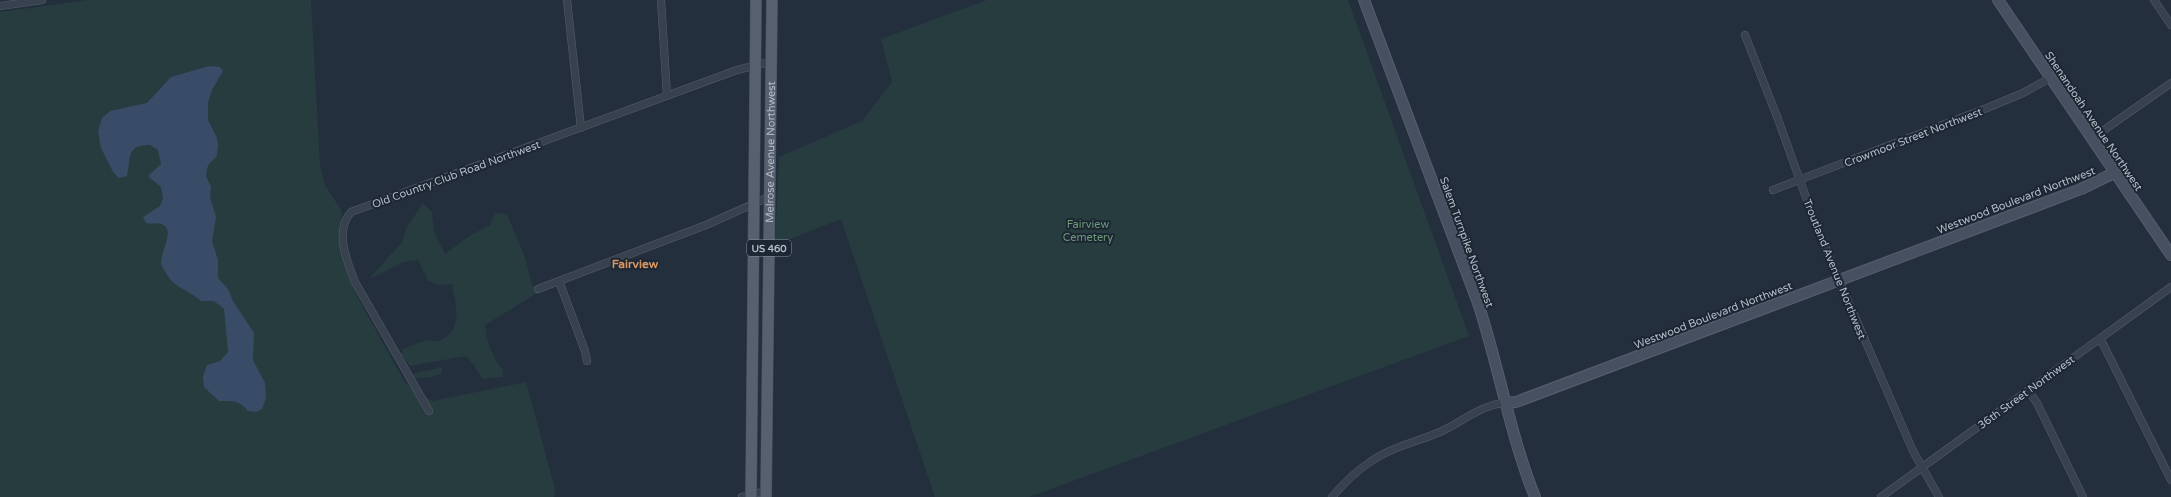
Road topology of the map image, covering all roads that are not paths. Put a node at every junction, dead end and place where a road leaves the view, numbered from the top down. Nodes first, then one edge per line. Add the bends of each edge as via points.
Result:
1 (42, 0) edge
2 (567, 0) edge
3 (661, 0) edge
4 (756, 0) edge
5 (772, 0) edge
6 (1364, 0) edge
7 (1998, 0) edge
8 (2154, 0) edge
9 (21, 1) edge
10 (0, 6) edge
11 (2171, 26) edge
12 (1745, 35) dead end
13 (770, 62) junction
14 (756, 65) junction
15 (2050, 78) junction
16 (2171, 83) edge
17 (667, 96) junction
18 (581, 128) junction
19 (2091, 139) junction
20 (2114, 173) junction
21 (1799, 180) junction
22 (1773, 190) dead end
23 (769, 198) junction
24 (754, 205) junction
25 (2171, 255) edge
26 (1839, 280) junction
27 (559, 281) junction
28 (2171, 287) edge
29 (538, 289) dead end
30 (2100, 338) junction
31 (587, 361) dead end
32 (2028, 390) junction
33 (1506, 403) junction
34 (428, 411) dead end
35 (1922, 467) junction
36 (2171, 480) edge
37 (766, 494) edge
38 (748, 496) edge
39 (1332, 497) edge
40 (1535, 497) edge
41 (1881, 497) edge
42 (1939, 497) edge
43 (2084, 497) edge

1 - 9 street
2 - 18 street
3 - 17 street
4 - 14 main road, Melrose Avenue Northwest / US 460
5 - 13 main road, Melrose Avenue Northwest / US 460
6 - 33 street, Salem Turnpike Northwest via 1478,303
7 - 15 street, Shenandoah Avenue Northwest
8 - 11 street
9 - 10 street
12 - 21 street, Troutland Avenue Northwest
13 - 14 street, Old Country Club Road Northwest
13 - 23 main road, Melrose Avenue Northwest / US 460
14 - 17 street, Old Country Club Road Northwest
14 - 24 main road, Melrose Avenue Northwest / US 460
15 - 19 street, Shenandoah Avenue Northwest
15 - 21 street, Crowmoor Street Northwest via 2024,93
16 - 19 street
17 - 18 street, Old Country Club Road Northwest
18 - 34 street, Old Country Club Road Northwest via 355,209 347,217 343,239 347,261 355,282
19 - 20 street, Shenandoah Avenue Northwest
20 - 25 street, Shenandoah Avenue Northwest
20 - 26 street, Westwood Boulevard Northwest via 2080,189
21 - 22 street, Crowmoor Street Northwest
21 - 26 street, Troutland Avenue Northwest
23 - 24 street
23 - 37 main road, Melrose Avenue Northwest / US 460
24 - 27 street
24 - 38 main road, Melrose Avenue Northwest / US 460
26 - 33 street, Westwood Boulevard Northwest via 1516,402
26 - 35 street, Troutland Avenue Northwest
27 - 29 street
27 - 31 street
28 - 30 street, 36th Street Northwest
30 - 32 street, 36th Street Northwest
30 - 36 street
32 - 35 street, 36th Street Northwest
32 - 43 street
33 - 39 street, Westwood Boulevard Northwest via 1490,406 1439,432 1371,461 1347,480
33 - 40 street, Salem Turnpike Northwest via 1520,456
35 - 41 street, 36th Street Northwest
35 - 42 street, Troutland Avenue Northwest
37 - 38 street

